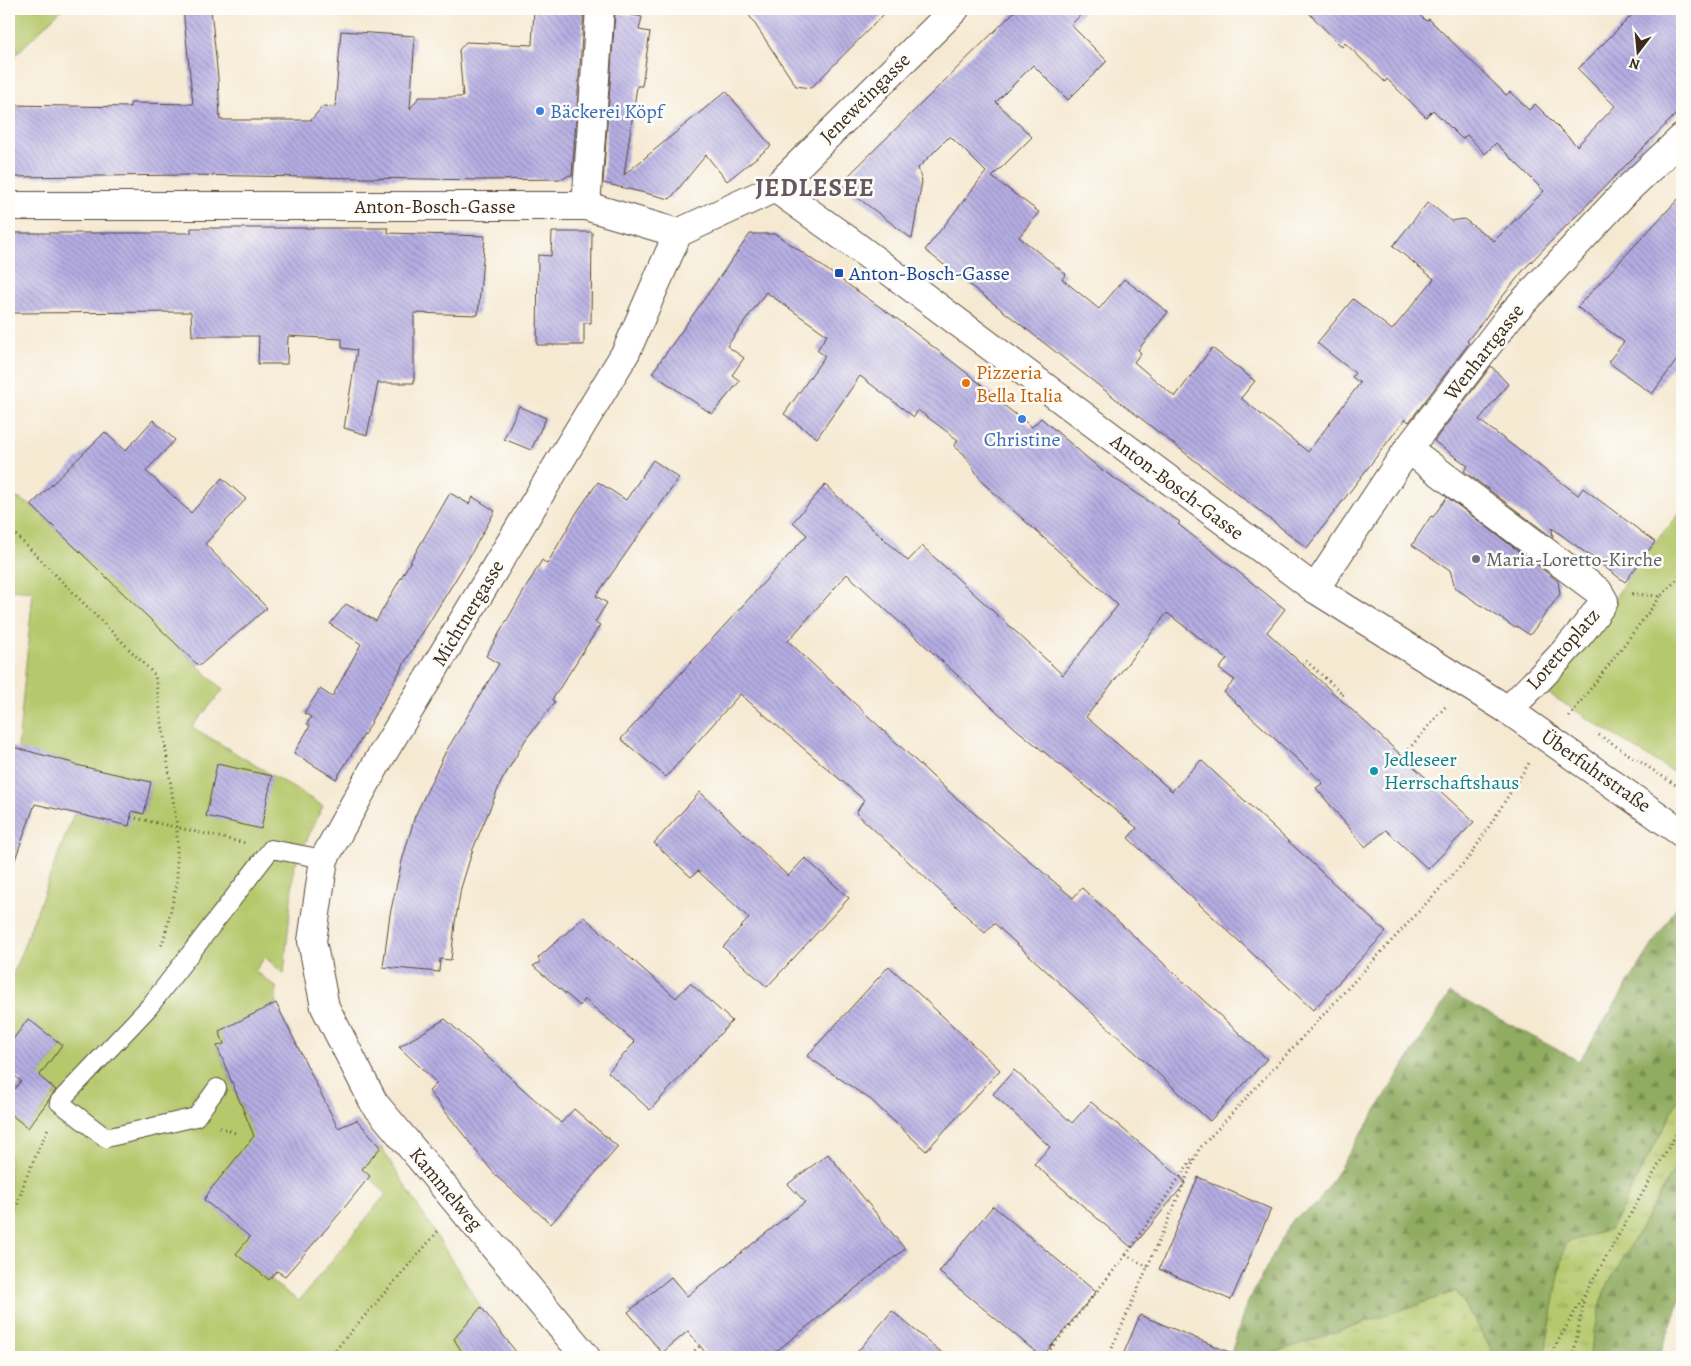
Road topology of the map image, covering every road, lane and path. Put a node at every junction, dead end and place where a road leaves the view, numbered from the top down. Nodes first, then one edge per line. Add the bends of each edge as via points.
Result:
1 (600, 9) edge
2 (955, 9) edge
3 (1682, 138) edge
4 (775, 188) junction
5 (9, 206) edge
6 (586, 206) junction
7 (678, 233) junction
8 (1408, 450) junction
9 (9, 528) edge
10 (1682, 574) edge
11 (1314, 589) junction
12 (1598, 591) junction
13 (1661, 596) junction
14 (1306, 661) dead end
15 (1466, 683) junction
16 (1339, 698) dead end
17 (1508, 710) junction
18 (1546, 736) junction
19 (1402, 757) dead end
20 (130, 817) dead end
21 (177, 827) junction
22 (1682, 832) edge
23 (271, 849) junction
24 (324, 859) junction
25 (160, 949) dead end
26 (325, 1007) joint
27 (217, 1088) dead end
28 (59, 1102) junction
29 (1682, 1124) edge
30 (1199, 1149) junction
31 (460, 1206) junction
32 (9, 1233) edge
33 (1126, 1255) junction
34 (1148, 1267) junction
35 (1584, 1297) junction
36 (700, 1346) dead end
37 (330, 1357) edge
38 (586, 1357) edge
39 (687, 1357) edge
40 (1044, 1357) edge
41 (1108, 1357) edge
42 (1549, 1357) edge
43 (1573, 1357) edge

1 - 6 street
2 - 4 street, Jeneweingasse
3 - 8 street, Wenhartgasse via 1627,190 1508,317
4 - 7 street
4 - 11 street, Anton-Bosch-Gasse
5 - 6 street, Anton-Bosch-Gasse
6 - 7 street, Anton-Bosch-Gasse
7 - 24 street, Michtnergasse via 626,352 377,763
8 - 11 street, Wenhartgasse
8 - 12 street, Lorettoplatz
9 - 21 path via 155,675
10 - 13 path
11 - 15 street
12 - 13 path
12 - 17 street, Lorettoplatz via 1604,601 1594,617
13 - 18 path via 1565,722
14 - 16 path via 1343,694
15 - 17 street
15 - 19 path
17 - 18 street, Überfuhrstraße
18 - 22 street, Überfuhrstraße
18 - 30 path via 1471,855
20 - 21 path
21 - 23 path
21 - 25 path via 176,883
23 - 24 lane
23 - 28 lane via 149,1007
24 - 26 street, Michtnergasse via 312,941
26 - 31 street, Kammelweg via 374,1103
27 - 28 lane via 196,1117 106,1138
28 - 32 path via 24,1180
29 - 35 path
30 - 33 path
30 - 34 path
31 - 37 path
31 - 38 street, Kammelweg
33 - 34 path
33 - 40 path
34 - 41 path
35 - 42 path
35 - 43 path
36 - 39 path

